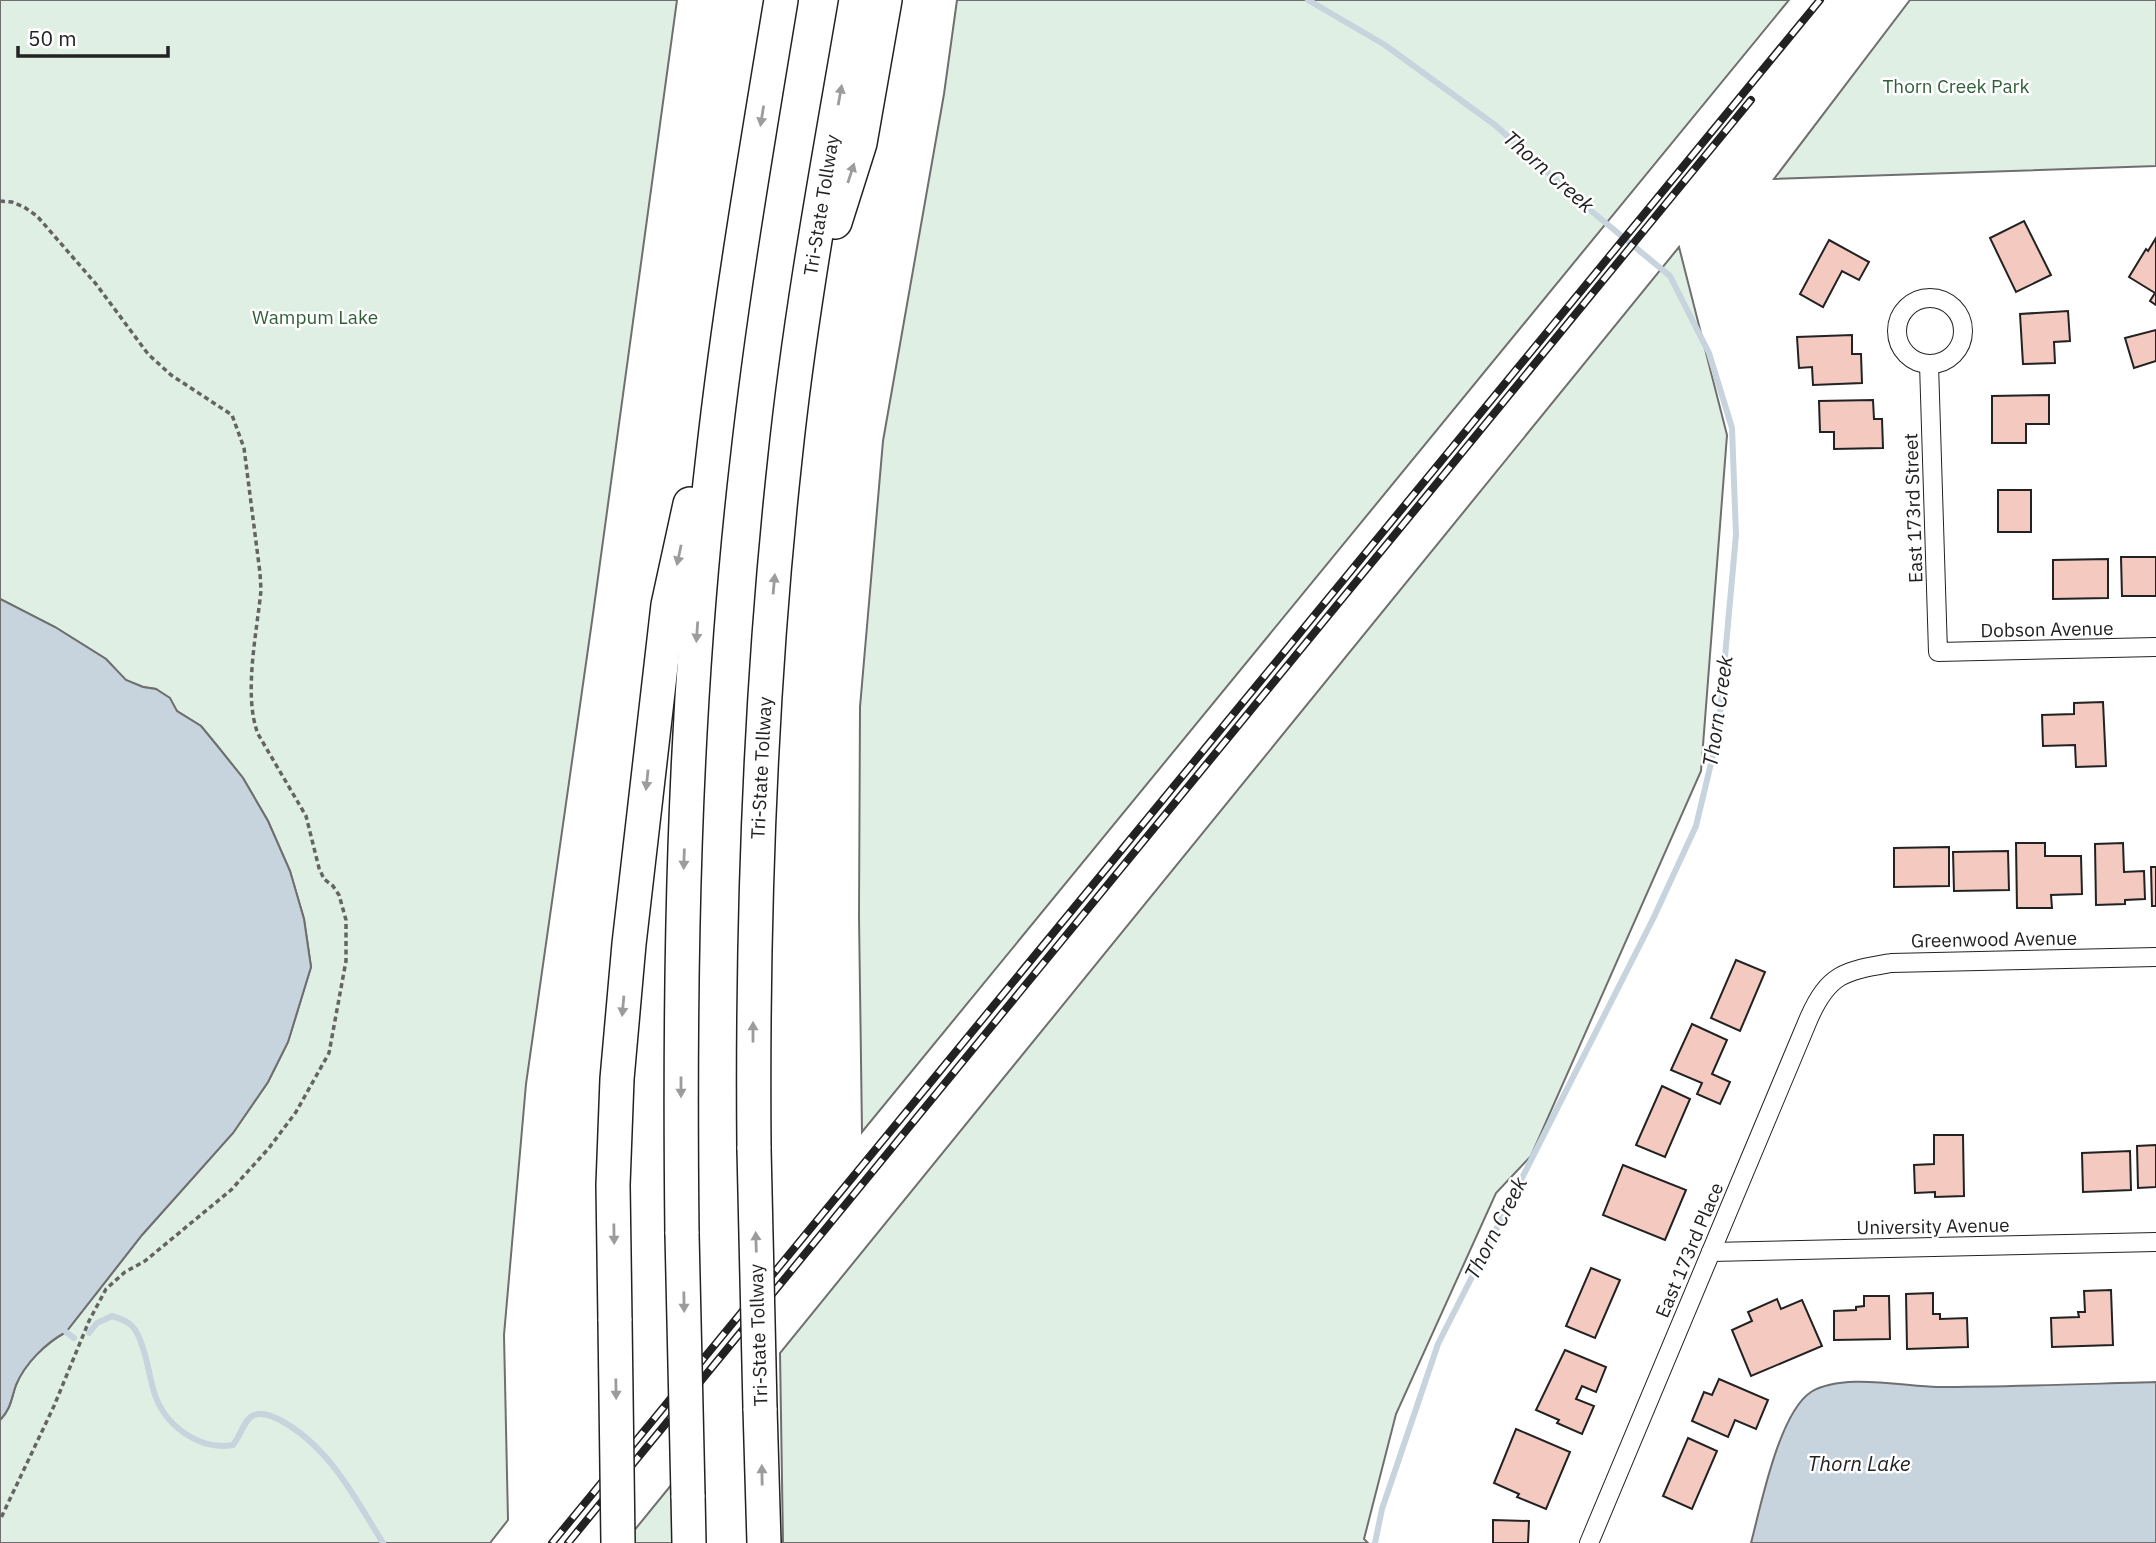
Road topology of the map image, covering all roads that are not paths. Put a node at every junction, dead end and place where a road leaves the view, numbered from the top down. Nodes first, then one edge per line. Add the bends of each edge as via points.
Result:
1 (781, 0) edge
2 (856, 0) edge
3 (885, 0) edge
4 (729, 321) junction
5 (800, 331) junction
6 (1929, 364) dead end
7 (2156, 647) edge
8 (1938, 652) joint
9 (2156, 957) edge
10 (1835, 979) joint
11 (2156, 1242) edge
12 (1711, 1252) junction
13 (618, 1543) edge
14 (689, 1543) edge
15 (764, 1543) edge
16 (1589, 1543) edge

1 -> 4 highway
5 -> 2 highway, Tri-State Tollway
5 -> 3 highway via 860,143
4 -> 13 highway, bridge via 668,605 617,1080 613,1185
4 -> 14 highway, bridge via 690,715 681,924
15 -> 5 highway, Tri-State Tollway, bridge via 754,1149 754,921 764,707
6 - 8 street, East 173rd Street
7 - 8 street, Dobson Avenue
9 - 10 street, Greenwood Avenue via 1891,963 1854,969
10 - 12 street, East 173rd Place via 1819,996 1809,1018
11 - 12 street, University Avenue
12 - 16 street, East 173rd Place

